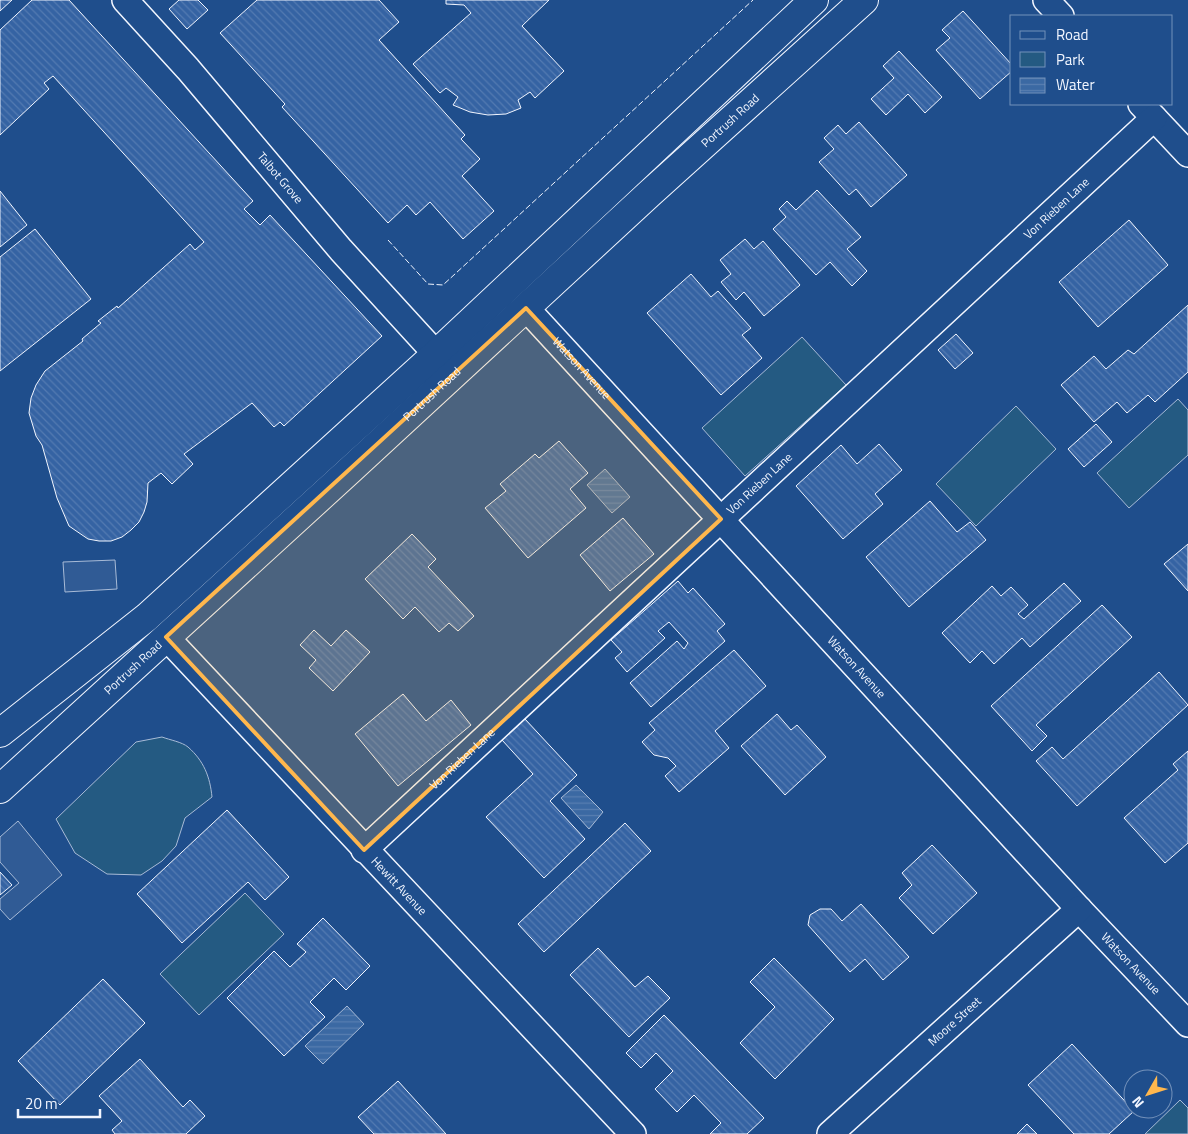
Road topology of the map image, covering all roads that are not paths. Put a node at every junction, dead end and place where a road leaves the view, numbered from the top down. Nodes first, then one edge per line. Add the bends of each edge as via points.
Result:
1 (125, 0) edge
2 (814, 0) edge
3 (864, 0) edge
4 (1046, 0) edge
5 (1060, 15) edge
6 (1148, 111) edge
7 (1188, 154) edge
8 (526, 308) junction
9 (436, 354) junction
10 (721, 519) junction
11 (166, 637) junction
12 (0, 733) edge
13 (0, 788) edge
14 (364, 850) junction
15 (1079, 909) junction
16 (1188, 1024) edge
17 (633, 1134) edge
18 (830, 1134) edge

1 - 9 street, Talbot Grove
2 - 9 highway
3 - 8 highway, Portrush Road
4 - 5 street
6 - 7 street
6 - 10 street, Von Rieben Lane
8 - 10 street, Watson Avenue
8 - 11 highway, Portrush Road
9 - 12 highway via 147,618
10 - 14 street, Von Rieben Lane
10 - 15 street, Watson Avenue
11 - 13 highway, Portrush Road
11 - 14 street, Hewitt Avenue
14 - 17 street, Hewitt Avenue
15 - 16 street, Watson Avenue
15 - 18 street, Moore Street

